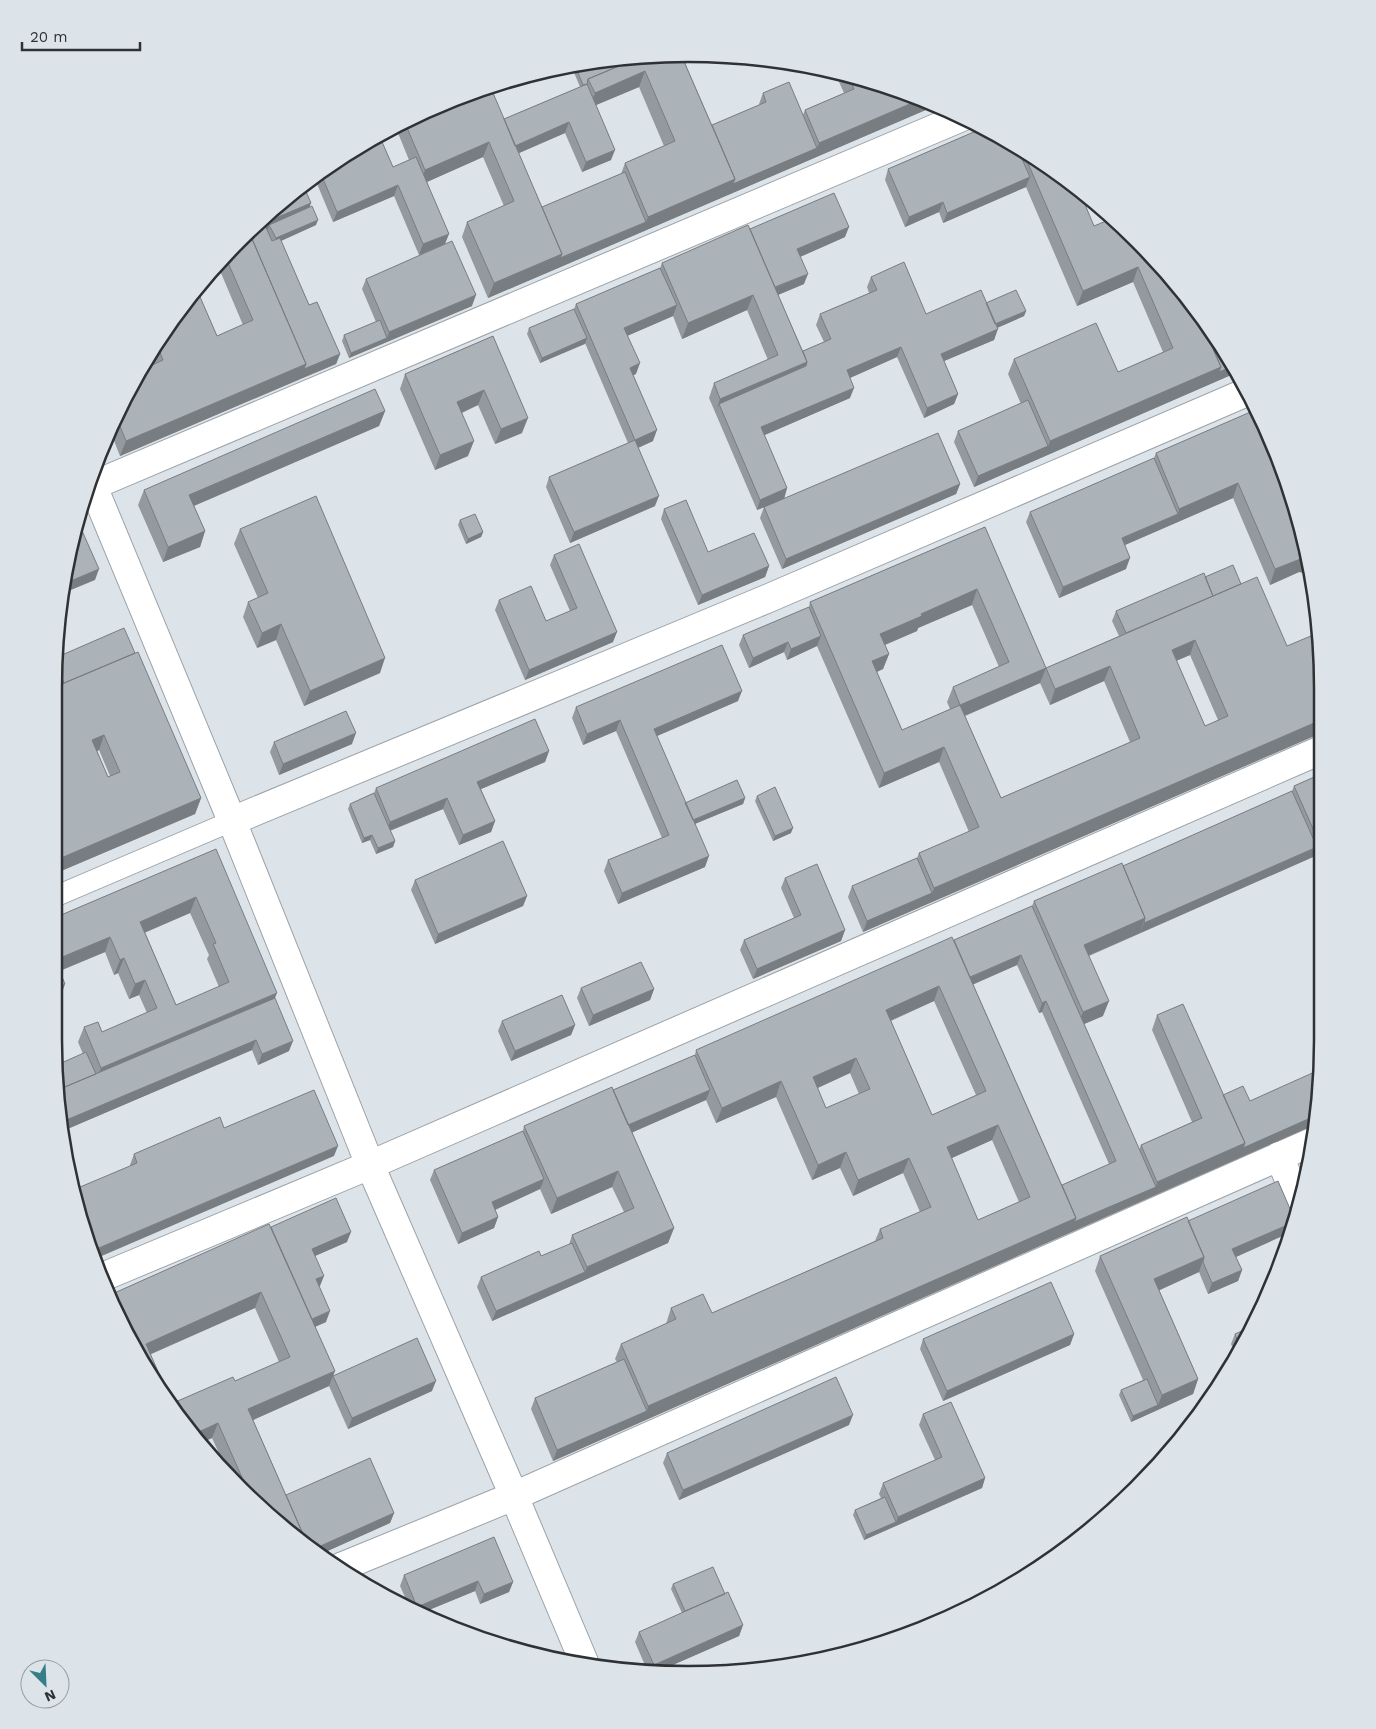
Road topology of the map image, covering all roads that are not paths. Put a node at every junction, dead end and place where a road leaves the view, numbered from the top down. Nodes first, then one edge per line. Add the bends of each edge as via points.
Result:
1 (952, 121) edge
2 (1240, 395) edge
3 (98, 480) edge
4 (94, 493) edge
5 (1314, 753) edge
6 (232, 821) junction
7 (62, 894) edge
8 (1304, 1145) edge
9 (1279, 1156) junction
10 (370, 1165) junction
11 (1295, 1192) edge
12 (108, 1275) edge
13 (514, 1496) junction
14 (346, 1565) edge
15 (582, 1657) edge

1 - 3 street
2 - 6 street via 768,598
4 - 6 street
5 - 10 street
6 - 7 lane
6 - 10 street
8 - 9 street
9 - 11 street
9 - 13 street
10 - 12 street
10 - 13 street
13 - 14 street
13 - 15 street

